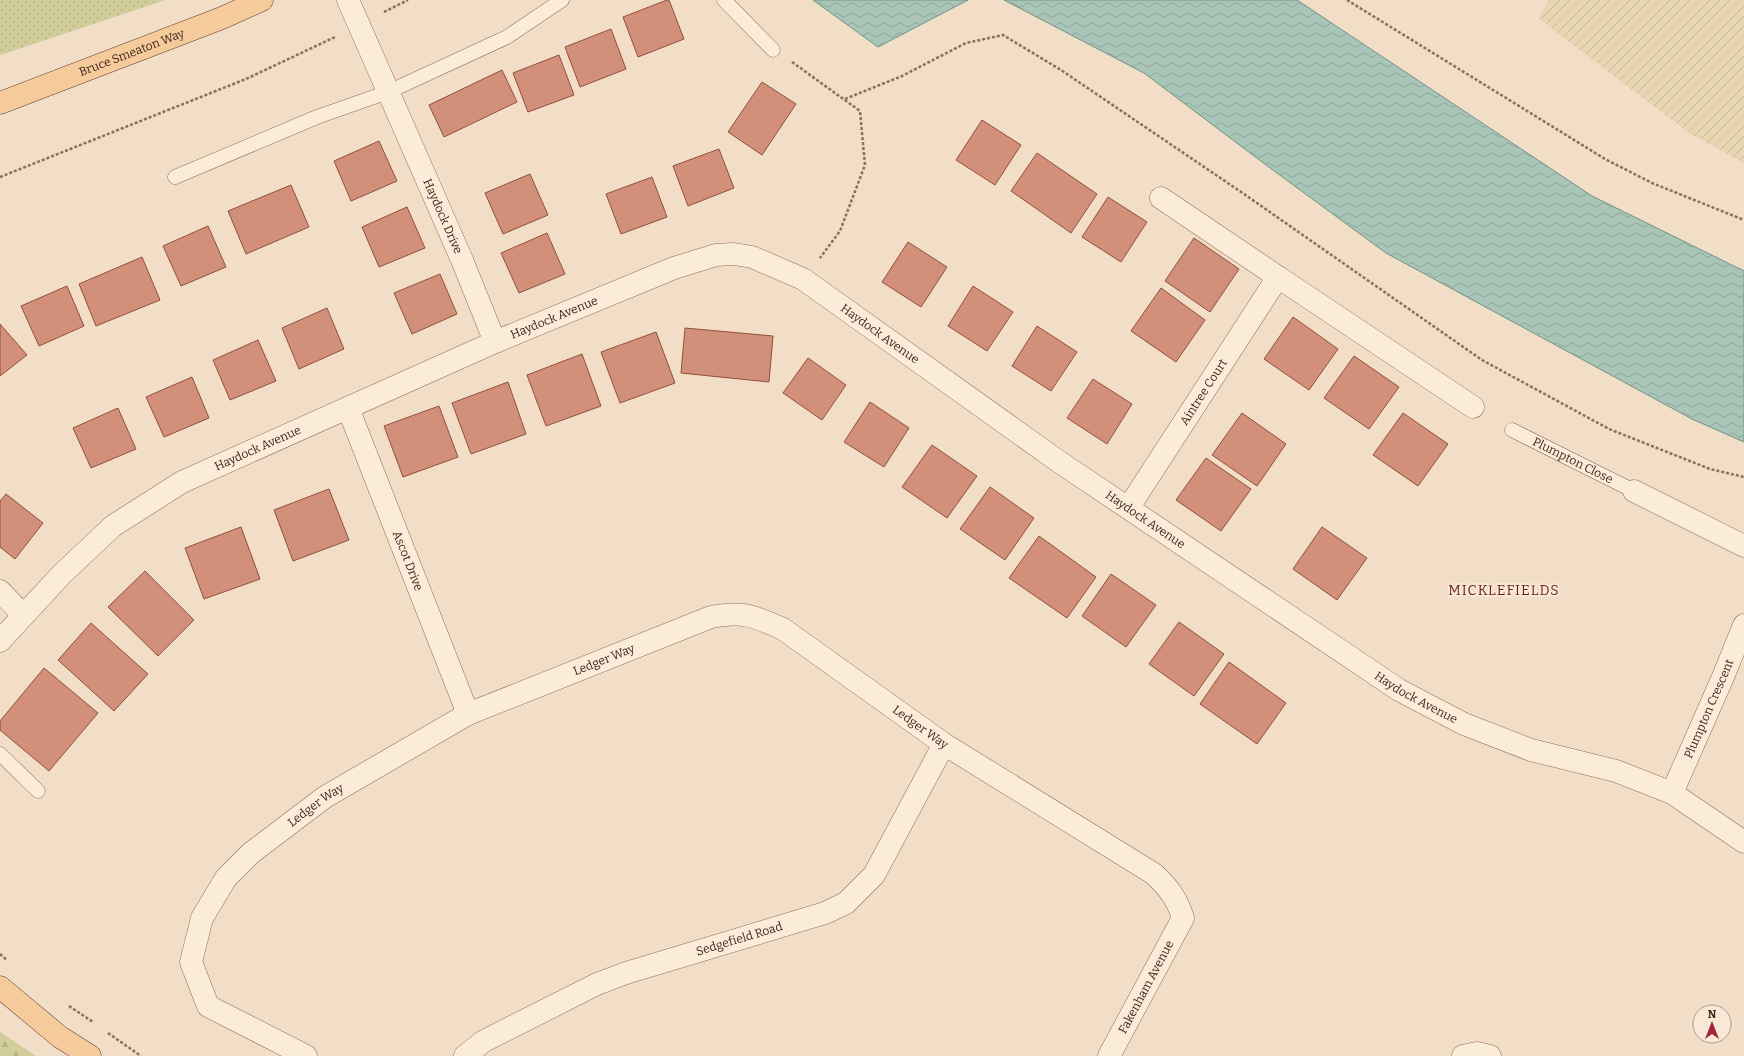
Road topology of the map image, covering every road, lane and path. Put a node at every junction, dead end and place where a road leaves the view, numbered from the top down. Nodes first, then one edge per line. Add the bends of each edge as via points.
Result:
1 (262, 0) edge
2 (348, 0) edge
3 (408, 0) edge
4 (562, 0) edge
5 (724, 0) edge
6 (1347, 0) edge
7 (359, 26) junction
8 (773, 50) joint
9 (388, 92) junction
10 (845, 100) junction
11 (0, 102) edge
12 (0, 177) edge
13 (175, 177) dead end
14 (1161, 198) dead end
15 (1744, 220) edge
16 (1278, 277) junction
17 (803, 279) junction
18 (495, 342) junction
19 (1473, 407) dead end
20 (348, 408) junction
21 (1512, 430) dead end
22 (1744, 477) edge
23 (1634, 491) joint
24 (1129, 507) junction
25 (1744, 546) edge
26 (0, 591) edge
27 (23, 615) junction
28 (1744, 625) edge
29 (0, 641) edge
30 (468, 714) junction
31 (944, 744) junction
32 (0, 754) edge
33 (38, 791) dead end
34 (1672, 793) junction
35 (1744, 842) edge
36 (1183, 918) joint
37 (0, 954) edge
38 (12, 963) dead end
39 (0, 987) edge
40 (67, 1004) dead end
41 (98, 1026) dead end
42 (104, 1030) dead end
43 (90, 1056) edge
44 (141, 1056) edge
45 (306, 1056) edge
46 (465, 1056) edge
47 (1109, 1056) edge
48 (1463, 1056) edge
49 (1490, 1056) edge

1 - 11 main road, Bruce Smeaton Way via 222,18
2 - 7 street, Haydock Drive
3 - 7 path
4 - 9 lane via 507,37
5 - 8 lane
6 - 15 path via 1605,159 1652,183
7 - 9 street, Haydock Drive
7 - 12 path via 246,79
8 - 10 path
9 - 13 lane via 317,117
9 - 18 street, Haydock Drive
10 - 17 path via 860,111 865,165 840,231
10 - 22 path via 902,76 966,42 1003,35 1060,70 1238,190 1482,360 1609,429 1710,469
14 - 16 street
16 - 19 street
16 - 24 street, Aintree Court
17 - 18 street, Haydock Avenue via 752,257 716,255 674,268
17 - 24 street, Haydock Avenue via 1058,461
18 - 20 street, Haydock Avenue
20 - 27 street, Haydock Avenue via 182,482 119,522 62,574
20 - 30 street, Ascot Drive
21 - 23 lane, Plumpton Close
23 - 25 street
24 - 34 street, Haydock Avenue via 1399,690 1464,724 1532,750 1616,771
26 - 27 street
27 - 29 street, Haydock Avenue
28 - 34 street, Plumpton Crescent
30 - 31 street, Ledger Way via 711,617 742,614 783,629
30 - 45 street, Ledger Way via 325,797 252,853 226,878 202,918 191,962 208,1006
31 - 36 street, Ledger Way via 1154,874 1178,901
31 - 46 street, Sedgefield Road via 874,875 846,903 825,913 596,984 484,1041
32 - 33 lane
34 - 35 street, Haydock Avenue
36 - 47 street, Fakenham Avenue
37 - 38 path
39 - 43 main road via 60,1037
40 - 41 path
42 - 44 path
48 - 49 street via 1477,1053

